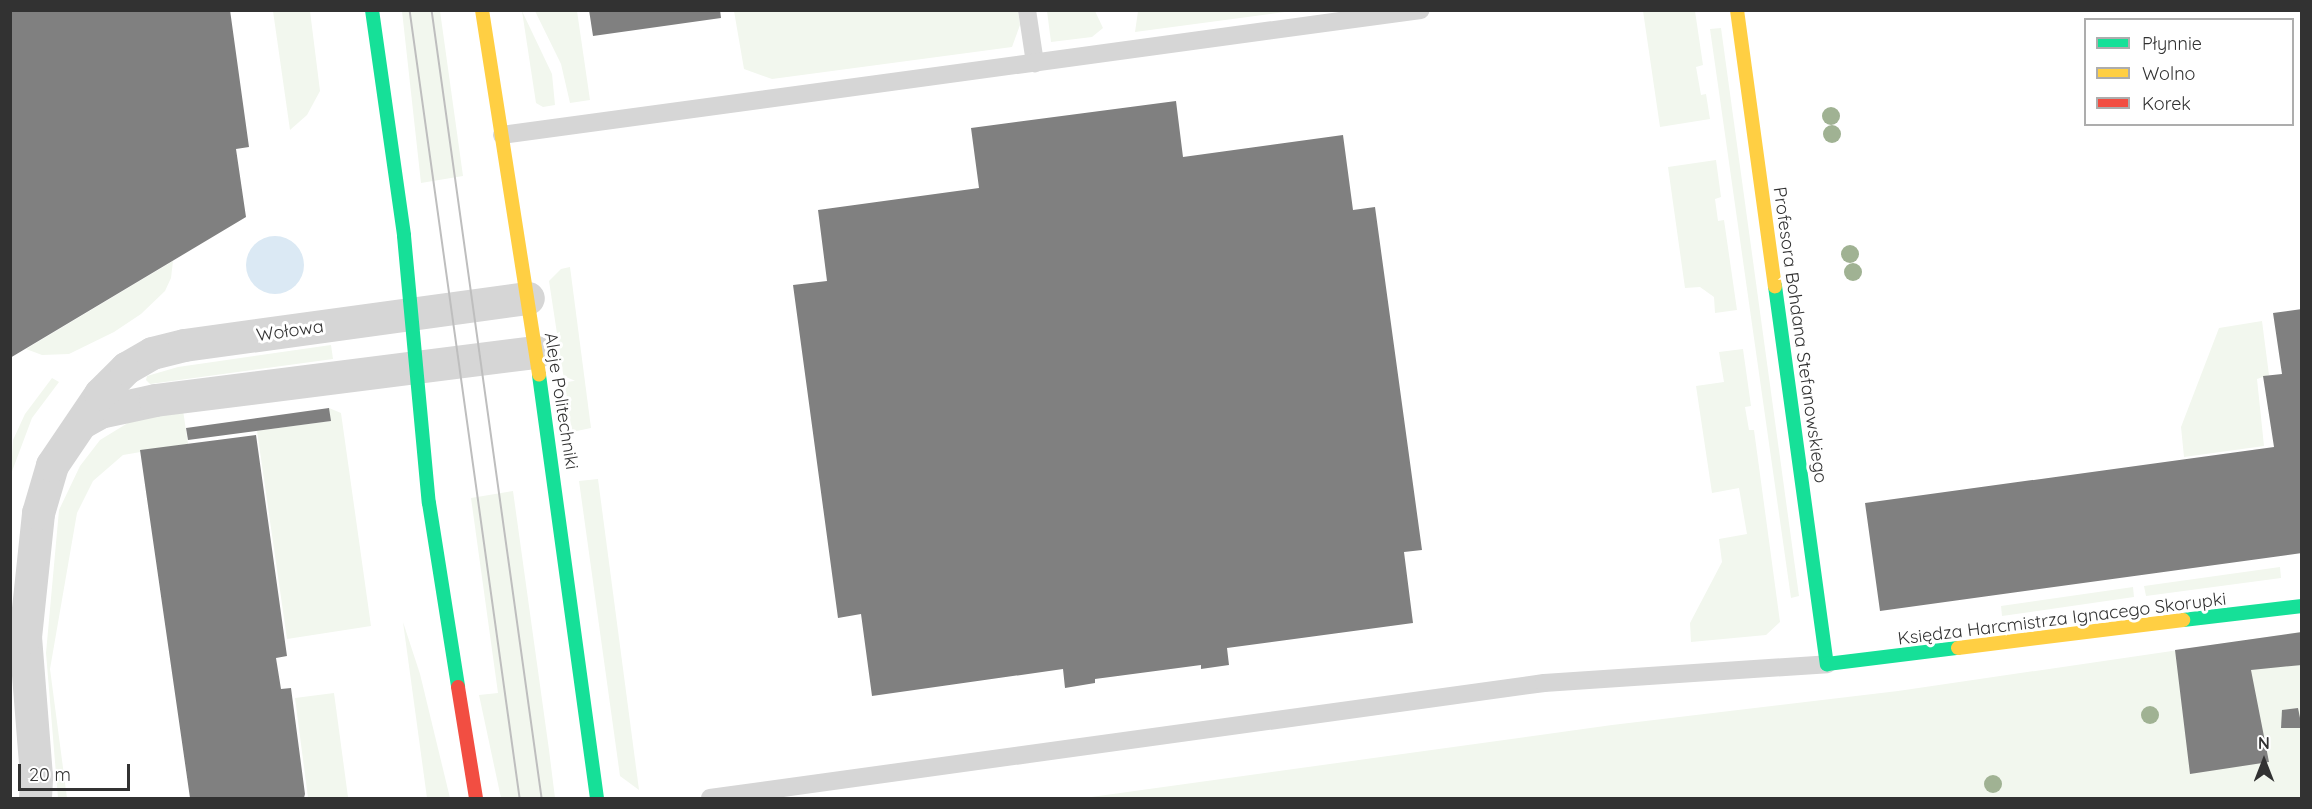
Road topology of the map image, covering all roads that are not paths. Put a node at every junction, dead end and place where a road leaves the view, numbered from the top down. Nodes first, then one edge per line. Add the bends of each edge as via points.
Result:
1 (372, 10) edge
2 (482, 10) edge
3 (1027, 10) edge
4 (1421, 10) edge
5 (1737, 10) edge
6 (1035, 63) junction
7 (502, 135) junction
8 (528, 298) junction
9 (411, 313) junction
10 (536, 352) junction
11 (416, 368) junction
12 (82, 422) junction
13 (2301, 606) edge
14 (18, 642) edge
15 (1827, 664) junction
16 (35, 798) edge
17 (476, 798) edge
18 (597, 798) edge
19 (710, 798) edge

1 - 9 main road
2 - 7 main road, Aleje Politechniki
3 - 6 lane
4 - 6 lane
5 - 15 main road, Profesora Bohdana Stefanowskiego
6 - 7 lane
7 - 8 main road, Aleje Politechniki
8 - 9 street, Wołowa
8 - 10 main road, Aleje Politechniki
9 - 11 main road
9 - 12 street, Wołowa via 152,353 126,368 100,394
10 - 11 street
10 - 18 main road, Aleje Politechniki via 594,753
11 - 12 street via 123,405
11 - 17 main road via 444,615
12 - 14 street, Wołowa via 59,452 41,496
13 - 15 main road, Księdza Harcmistrza Ignacego Skorupki
14 - 16 street, Wołowa via 36,776
15 - 19 lane via 1544,682

